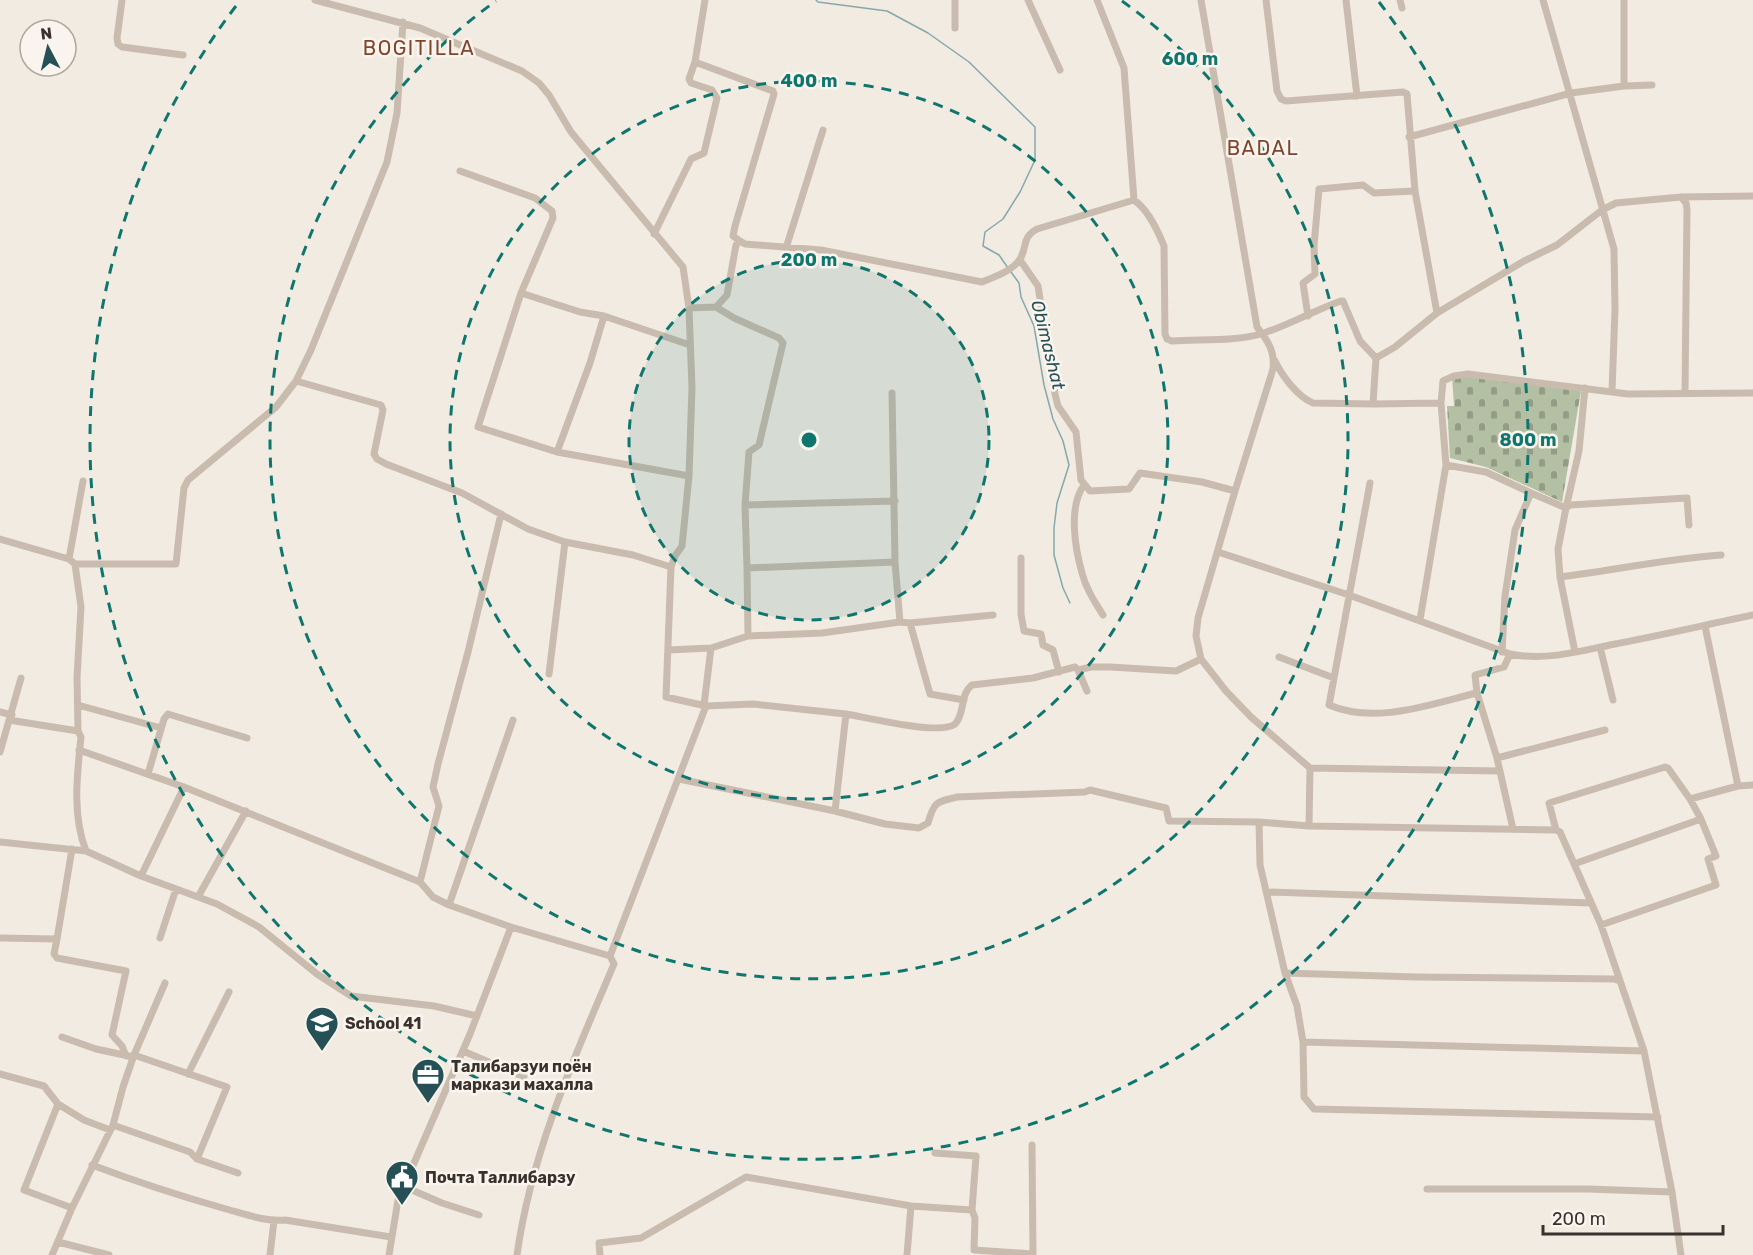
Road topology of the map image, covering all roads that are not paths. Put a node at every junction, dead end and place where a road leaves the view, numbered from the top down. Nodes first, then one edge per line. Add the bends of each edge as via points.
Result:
1 (122, 0) edge
2 (315, 0) edge
3 (354, 0) edge
4 (705, 0) edge
5 (955, 0) edge
6 (1028, 0) edge
7 (1097, 0) edge
8 (1201, 0) edge
9 (1266, 0) edge
10 (1346, 0) edge
11 (1543, 0) edge
12 (1624, 0) edge
13 (352, 8) junction
14 (403, 22) junction
15 (955, 28) dead end
16 (183, 55) dead end
17 (695, 62) junction
18 (1060, 70) dead end
19 (1652, 85) dead end
20 (1624, 86) junction
21 (1570, 93) junction
22 (1356, 96) junction
23 (823, 130) dead end
24 (1409, 137) junction
25 (460, 171) dead end
26 (1414, 191) junction
27 (1753, 196) edge
28 (1681, 197) junction
29 (1134, 200) junction
30 (1602, 210) junction
31 (654, 234) junction
32 (740, 241) junction
33 (786, 248) junction
34 (1020, 260) junction
35 (521, 293) junction
36 (716, 307) junction
37 (689, 308) junction
38 (1437, 313) junction
39 (604, 316) junction
40 (1308, 316) junction
41 (1262, 333) junction
42 (690, 345) junction
43 (1274, 358) junction
44 (1376, 358) junction
45 (296, 381) junction
46 (1585, 388) junction
47 (1612, 391) junction
48 (892, 393) dead end
49 (1685, 393) junction
50 (1753, 393) edge
51 (1442, 403) junction
52 (1373, 404) junction
53 (557, 452) junction
54 (1446, 465) junction
55 (689, 476) junction
56 (83, 481) dead end
57 (1370, 483) dead end
58 (1084, 485) junction
59 (1235, 491) junction
60 (1531, 493) junction
61 (895, 501) junction
62 (746, 505) junction
63 (1566, 508) junction
64 (501, 514) junction
65 (1689, 525) dead end
66 (0, 539) edge
67 (565, 542) junction
68 (1218, 552) junction
69 (1721, 555) dead end
70 (1021, 558) dead end
71 (72, 562) junction
72 (895, 562) junction
73 (671, 567) junction
74 (747, 568) junction
75 (1560, 577) junction
76 (1350, 595) junction
77 (993, 615) dead end
78 (1103, 615) dead end
79 (1753, 615) edge
80 (1420, 620) junction
81 (900, 622) junction
82 (910, 623) junction
83 (1705, 626) junction
84 (748, 636) junction
85 (1600, 647) junction
86 (711, 648) junction
87 (668, 650) junction
88 (1575, 652) junction
89 (1506, 653) junction
90 (1279, 657) dead end
91 (1202, 659) junction
92 (1078, 670) junction
93 (1059, 672) junction
94 (549, 674) dead end
95 (21, 678) dead end
96 (1334, 678) junction
97 (1087, 692) dead end
98 (1477, 693) junction
99 (964, 700) junction
100 (1613, 700) dead end
101 (78, 705) junction
102 (705, 706) junction
103 (0, 712) edge
104 (846, 714) junction
105 (10, 718) junction
106 (513, 720) dead end
107 (161, 728) junction
108 (1605, 730) dead end
109 (78, 731) junction
110 (247, 738) dead end
111 (79, 750) junction
112 (0, 752) edge
113 (1497, 758) junction
114 (1310, 768) junction
115 (1500, 771) junction
116 (148, 774) junction
117 (679, 779) junction
118 (1753, 785) edge
119 (1738, 786) junction
120 (184, 787) junction
121 (1690, 799) junction
122 (246, 811) junction
123 (835, 811) junction
124 (1701, 819) junction
125 (1259, 822) junction
126 (1309, 826) junction
127 (1513, 829) junction
128 (1556, 830) junction
129 (0, 842) edge
130 (72, 849) junction
131 (86, 851) junction
132 (1574, 864) junction
133 (141, 876) junction
134 (420, 882) junction
135 (176, 889) junction
136 (1268, 892) junction
137 (198, 897) junction
138 (1591, 903) junction
139 (449, 905) junction
140 (1601, 925) junction
141 (511, 927) junction
142 (0, 938) edge
143 (160, 938) dead end
144 (57, 939) junction
145 (610, 956) junction
146 (1285, 973) junction
147 (1620, 981) junction
148 (165, 983) dead end
149 (229, 992) dead end
150 (477, 1016) junction
151 (62, 1037) dead end
152 (1303, 1042) junction
153 (463, 1051) junction
154 (1644, 1051) junction
155 (131, 1056) junction
156 (0, 1074) edge
157 (188, 1074) junction
158 (524, 1077) dead end
159 (58, 1104) junction
160 (1658, 1117) junction
161 (112, 1127) junction
162 (1032, 1145) dead end
163 (935, 1153) dead end
164 (197, 1159) junction
165 (92, 1166) junction
166 (238, 1173) dead end
167 (405, 1187) junction
168 (1427, 1188) dead end
169 (1672, 1192) junction
170 (911, 1206) junction
171 (72, 1208) junction
172 (972, 1210) junction
173 (479, 1215) dead end
174 (274, 1221) junction
175 (391, 1237) junction
176 (58, 1242) junction
177 (975, 1253) edge
178 (52, 1255) edge
179 (109, 1255) edge
180 (270, 1255) edge
181 (388, 1255) edge
182 (517, 1255) edge
183 (600, 1255) edge
184 (907, 1255) edge
185 (1681, 1255) edge

1 - 16 street via 118,44
2 - 13 street
3 - 13 street
4 - 17 street
5 - 15 street
6 - 18 street
7 - 29 street via 1124,68
8 - 41 street via 1257,327
9 - 22 street via 1281,99
10 - 22 street
11 - 21 street
12 - 20 street
13 - 14 street
14 - 31 street via 522,71 539,83 571,132
14 - 45 street via 397,112 387,162
17 - 31 street via 691,83 712,90 717,98 708,141 704,153 691,159
17 - 32 street via 774,94 735,226 733,236
19 - 20 street
20 - 21 street
21 - 24 street
21 - 30 street
22 - 24 street via 1406,93
23 - 33 street
24 - 26 street
25 - 35 street via 535,198 552,211 553,218
26 - 38 street
26 - 40 street via 1374,193 1363,185 1319,189 1315,274 1303,283
27 - 28 street
28 - 30 street via 1616,203
28 - 49 street via 1687,209
29 - 34 street via 1037,230 1026,239
29 - 41 street via 1164,246 1167,339
30 - 38 street via 1564,240
30 - 47 street via 1614,249
31 - 37 street via 683,267
32 - 33 street
32 - 36 street via 727,295
33 - 34 street via 821,250 982,282 999,276
34 - 58 street via 1038,286 1055,394 1058,406 1076,432
35 - 39 street
35 - 53 street via 478,427
36 - 37 street
36 - 62 street via 783,343 759,445 749,452
37 - 42 street
38 - 44 street
39 - 42 street
39 - 53 street
40 - 41 street
40 - 44 street via 1343,302 1360,341
41 - 43 street
42 - 55 street
43 - 52 street via 1280,371 1306,400 1321,404
43 - 59 street
44 - 52 street
45 - 64 street via 381,405 375,445 377,459 462,493
45 - 71 street via 276,406 188,480 176,564
46 - 47 street
46 - 51 street via 1468,374 1443,381
46 - 63 street via 1579,451
47 - 49 street
48 - 61 street
49 - 50 street
51 - 52 street
51 - 54 street
53 - 55 street
54 - 60 street via 1486,472
54 - 80 street
55 - 73 street via 682,546
56 - 71 street
57 - 76 street
58 - 59 street via 1090,491 1129,489 1140,473
58 - 78 street via 1078,494 1075,518 1077,547 1082,574
59 - 68 street
60 - 63 street
60 - 89 street via 1515,530 1505,596
61 - 62 street
61 - 72 street
62 - 74 street
63 - 65 street via 1687,498
63 - 75 street via 1558,549
64 - 67 street
64 - 134 street via 438,764 433,787 440,806
66 - 71 street
67 - 73 street
67 - 94 street
68 - 76 street
68 - 91 street via 1198,618
69 - 75 street
70 - 93 street via 1024,631 1041,634 1043,645 1053,650
71 - 101 street via 81,607
72 - 74 street
72 - 81 street
73 - 87 street
74 - 84 street
75 - 88 street
76 - 80 street
76 - 96 street
77 - 82 street
79 - 83 street
80 - 89 street
81 - 82 street
81 - 84 street via 822,633
82 - 99 street via 930,693
83 - 85 street
83 - 119 street
84 - 86 street
85 - 88 street
85 - 100 street
86 - 87 street
86 - 102 street
87 - 102 street via 666,697
88 - 89 street via 1536,657
89 - 98 street via 1504,668 1475,675
90 - 96 street
91 - 92 street via 1176,671 1110,667
91 - 114 street via 1251,717
92 - 93 street via 1075,667
92 - 97 street
93 - 99 street via 972,685
95 - 105 street
96 - 98 street via 1329,705 1355,713 1395,712
98 - 113 street
99 - 104 street via 957,721 946,729
101 - 107 street
101 - 109 street
102 - 104 street via 753,704
102 - 117 street
103 - 105 street
104 - 123 street
105 - 109 street
105 - 112 street
106 - 139 street
107 - 110 street via 168,714
107 - 116 street
108 - 113 street
109 - 111 street
111 - 116 street
111 - 131 street via 79,834
113 - 115 street
114 - 115 street
114 - 126 street
115 - 127 street
116 - 120 street
117 - 123 street
117 - 145 street
118 - 119 street
119 - 121 street
120 - 122 street
120 - 133 street
121 - 124 street
121 - 128 street via 1665,767 1549,803
122 - 134 street
122 - 137 street
123 - 125 street via 919,828 928,823 933,806 957,797 1090,790 1166,808 1169,821
124 - 132 street
124 - 140 street via 1716,856 1708,859 1716,885
125 - 126 street
125 - 136 street via 1260,865
126 - 127 street
127 - 128 street
128 - 132 street
129 - 130 street
130 - 131 street
130 - 144 street
131 - 133 street
132 - 138 street
133 - 135 street
134 - 139 street via 433,897
135 - 137 street
135 - 143 street
136 - 138 street
136 - 146 street
137 - 150 street via 259,927 351,996 434,1006
138 - 140 street
139 - 141 street
140 - 147 street
141 - 145 street
141 - 150 street
142 - 144 street
144 - 155 street via 57,957 126,971 112,1035
145 - 182 street via 614,964 547,1131
146 - 147 street
146 - 152 street via 1297,1006
147 - 154 street
148 - 155 street
149 - 157 street
150 - 153 street
151 - 155 street
152 - 154 street
152 - 160 street via 1304,1097 1314,1109
153 - 158 street
153 - 167 street
154 - 160 street
155 - 157 street
155 - 161 street
156 - 159 street via 45,1086
157 - 164 street via 226,1087
159 - 161 street via 84,1120
159 - 171 street via 24,1190
160 - 169 street
161 - 164 street via 190,1152
161 - 165 street
162 - 177 street via 1033,1254
163 - 172 street via 976,1156
164 - 166 street
165 - 171 street
165 - 174 street via 166,1193
167 - 173 street
167 - 175 street via 398,1200
168 - 169 street
169 - 185 street
170 - 172 street
170 - 183 street via 746,1177 641,1238 599,1243
170 - 184 street
171 - 176 street
172 - 177 street
174 - 175 street
174 - 180 street
175 - 181 street
176 - 178 street
176 - 179 street

